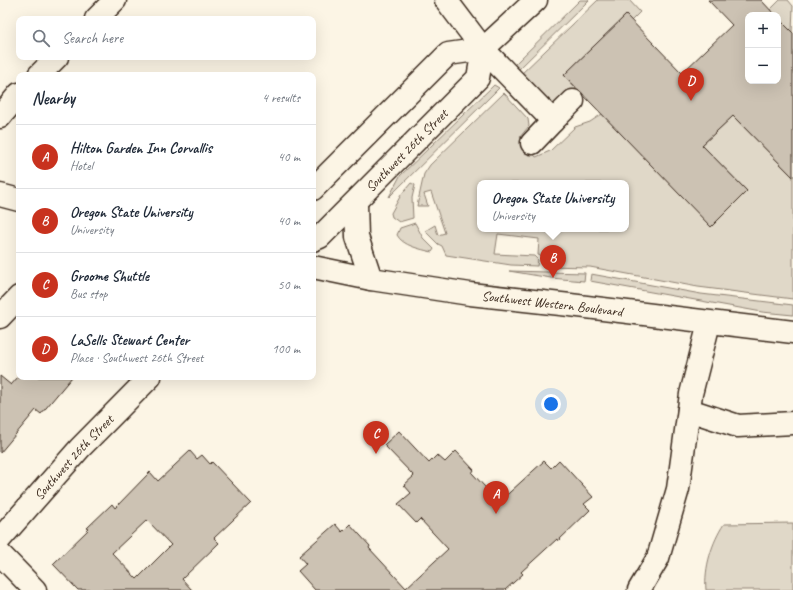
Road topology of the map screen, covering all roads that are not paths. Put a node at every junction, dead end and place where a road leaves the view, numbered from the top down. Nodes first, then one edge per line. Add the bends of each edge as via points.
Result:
1 (115, 0) edge
2 (446, 0) edge
3 (536, 0) edge
4 (99, 16) edge
5 (483, 49) junction
6 (54, 60) edge
7 (42, 72) edge
8 (16, 97) edge
9 (574, 102) dead end
10 (0, 116) edge
11 (553, 121) junction
12 (532, 142) dead end
13 (316, 186) edge
14 (0, 195) edge
15 (16, 199) edge
16 (356, 203) junction
17 (316, 239) edge
18 (316, 268) edge
19 (371, 279) junction
20 (16, 300) edge
21 (0, 317) edge
22 (709, 323) junction
23 (793, 332) edge
24 (147, 380) edge
25 (689, 410) junction
26 (793, 423) edge
27 (0, 539) edge
28 (0, 554) edge
29 (35, 590) edge
30 (639, 590) edge

1 - 4 street
2 - 5 street
3 - 5 street
5 - 11 street
5 - 13 street via 448,54
5 - 16 street, Southwest 26th Street via 478,78
6 - 7 street
8 - 10 street
9 - 11 street
11 - 12 street
14 - 15 street
16 - 17 street, Southwest 26th Street
16 - 19 street via 357,237
18 - 19 street, Southwest Western Boulevard
19 - 22 street, Southwest Western Boulevard via 470,294
20 - 21 street
22 - 23 street, Southwest Western Boulevard
22 - 25 street via 698,360
24 - 27 street, Southwest 26th Street via 80,448
25 - 26 street via 738,426
25 - 30 street via 678,489 670,519 658,558
28 - 29 street

